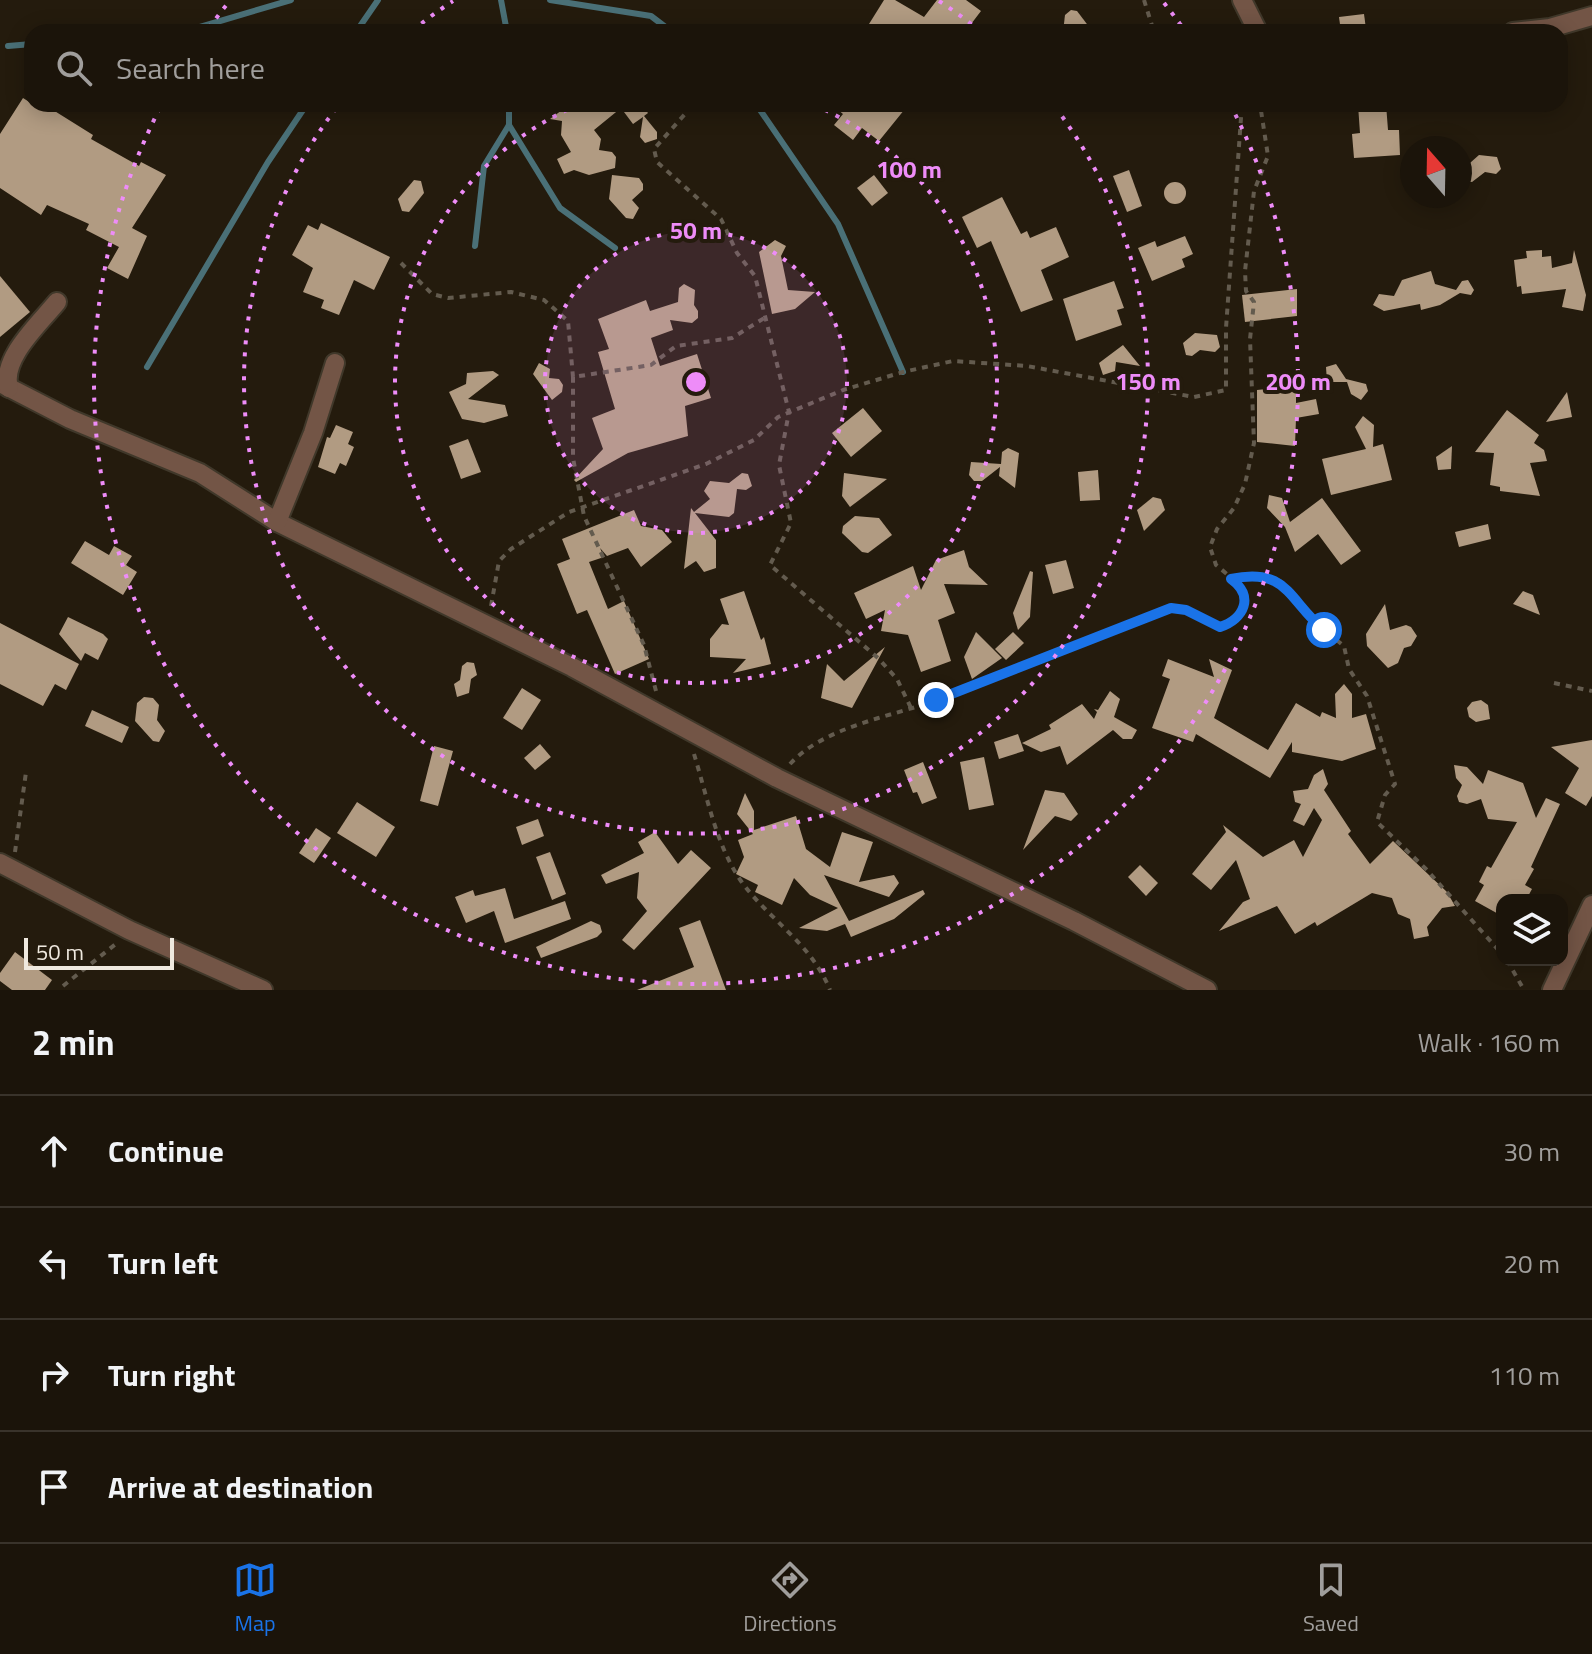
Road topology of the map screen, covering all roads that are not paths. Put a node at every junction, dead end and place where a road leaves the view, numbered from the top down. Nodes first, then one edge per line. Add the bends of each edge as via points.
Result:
1 (1242, 0) edge
2 (1592, 16) edge
3 (1254, 24) edge
4 (1564, 24) edge
5 (57, 302) dead end
6 (335, 363) dead end
7 (4, 385) edge
8 (277, 522) junction
9 (6, 867) edge
10 (1592, 905) edge
11 (263, 990) edge
12 (1207, 990) edge
13 (1552, 990) edge

1 - 3 street
2 - 4 street
5 - 7 street via 9,363
6 - 8 street
7 - 8 street via 200,473
8 - 12 street
9 - 11 street
10 - 13 street

